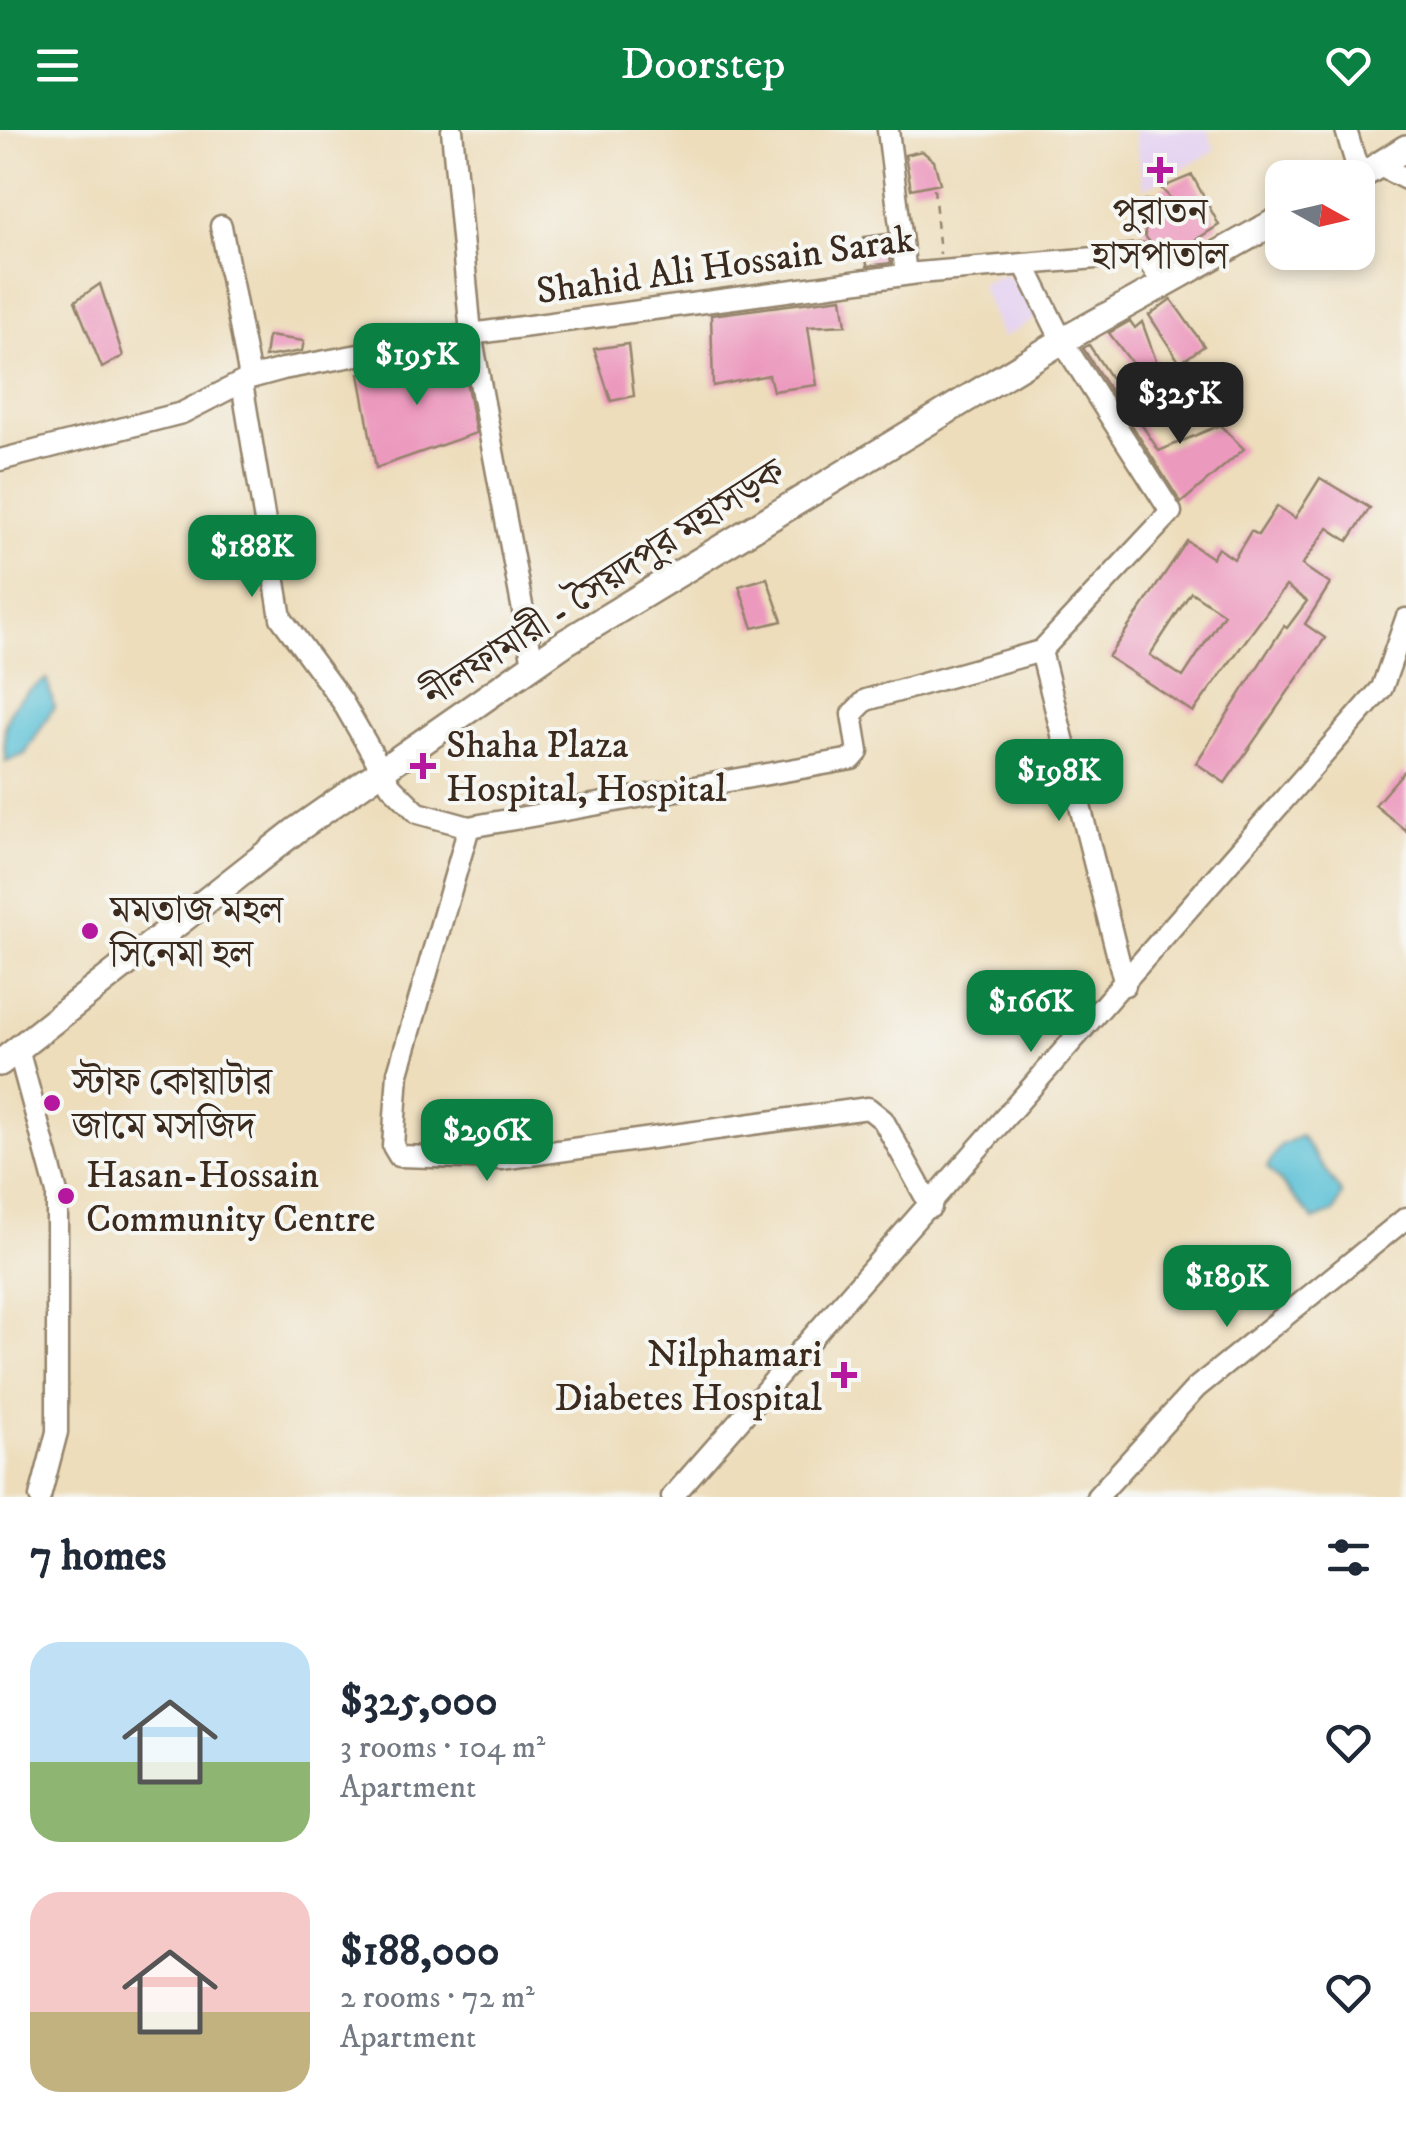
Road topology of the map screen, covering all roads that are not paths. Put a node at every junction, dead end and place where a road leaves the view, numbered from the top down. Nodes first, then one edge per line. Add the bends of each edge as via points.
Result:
1 (452, 130) edge
2 (888, 130) edge
3 (1346, 130) edge
4 (1406, 148) edge
5 (1359, 160) edge
6 (1375, 167) edge
7 (1375, 174) edge
8 (1406, 178) edge
9 (221, 226) dead end
10 (1265, 227) edge
11 (1024, 264) junction
12 (906, 274) junction
13 (1162, 283) junction
14 (471, 334) junction
15 (1062, 341) junction
16 (246, 380) junction
17 (0, 460) edge
18 (1406, 618) edge
19 (1402, 644) edge
20 (1042, 651) junction
21 (533, 664) junction
22 (381, 771) junction
23 (469, 827) junction
24 (1125, 985) junction
25 (9, 1056) edge
26 (931, 1207) junction
27 (1406, 1218) edge
28 (40, 1497) edge
29 (672, 1497) edge
30 (1097, 1497) edge

1 - 14 street
2 - 12 street
3 - 5 street
4 - 6 main road
7 - 8 street
9 - 16 street
10 - 13 main road, নীলফামারী - সৈয়দপুর মহাসড়ক
11 - 12 street, Shahid Ali Hossain Sarak
11 - 13 street, Shahid Ali Hossain Sarak via 1143,254
11 - 15 street
12 - 14 street, Shahid Ali Hossain Sarak
13 - 15 main road, নীলফামারী - সৈয়দপুর মহাসড়ক
14 - 16 street, Shahid Ali Hossain Sarak
14 - 21 street
15 - 20 street via 1171,512
15 - 21 main road, নীলফামারী - সৈয়দপুর মহাসড়ক
16 - 17 street, Shahid Ali Hossain Sarak via 182,413
16 - 22 street via 281,618 342,701
18 - 19 street
19 - 24 street via 1382,688
20 - 23 street via 866,700 852,714 858,752 852,759
20 - 24 street
21 - 22 main road, নীলফামারী - সৈয়দপুর মহাসড়ক
22 - 23 street via 418,813
22 - 25 main road, নীলফামারী - সৈয়দপুর মহাসড়ক
23 - 26 street via 398,1073 393,1146 399,1156 501,1159 868,1108 883,1120
24 - 26 street
25 - 28 street via 57,1192 57,1432
26 - 29 street
27 - 30 street via 1196,1388

